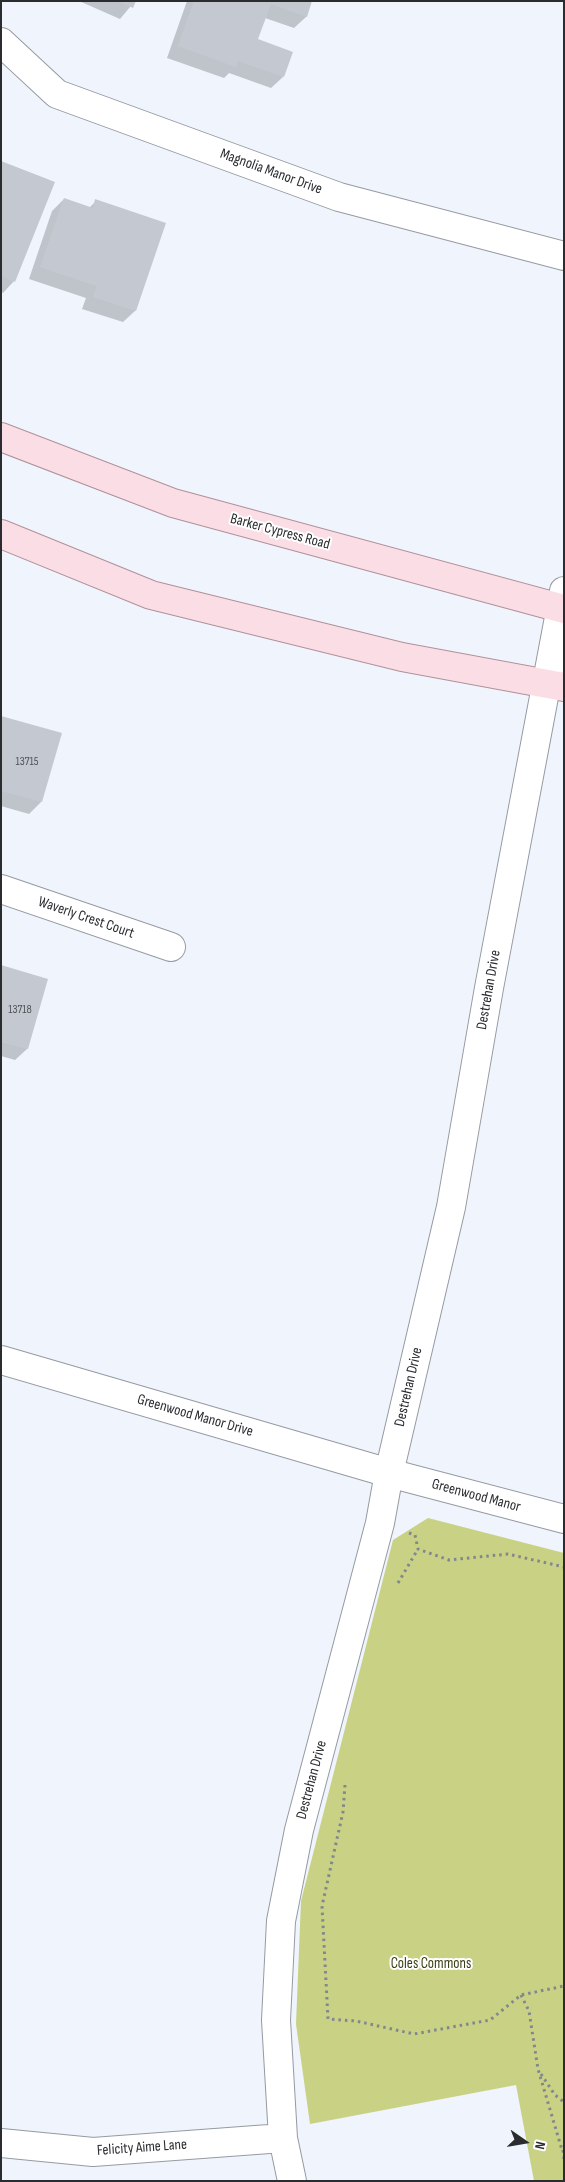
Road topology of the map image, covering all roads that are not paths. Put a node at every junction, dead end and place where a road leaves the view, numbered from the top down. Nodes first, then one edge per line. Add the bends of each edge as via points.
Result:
1 (1, 42) edge
2 (564, 256) edge
3 (1, 437) edge
4 (1, 534) edge
5 (563, 603) edge
6 (555, 686) edge
7 (1, 890) edge
8 (171, 947) dead end
9 (1, 1360) edge
10 (389, 1472) junction
11 (564, 1519) edge
12 (283, 2138) junction
13 (1, 2143) edge
14 (292, 2181) edge

1 - 2 street, Magnolia Manor Drive via 57,94 339,197
3 - 5 main road, Barker Cypress Road via 173,503
4 - 6 main road via 151,595 402,658
5 - 6 street, Destrehan Drive
6 - 10 street, Destrehan Drive via 489,988 451,1207
7 - 8 street, Waverly Crest Court
9 - 10 street, Greenwood Manor Drive
10 - 11 street, Greenwood Manor
10 - 12 street, Destrehan Drive via 380,1523 299,1830 281,1921 276,2020
12 - 13 street, Felicity Aime Lane via 93,2152
12 - 14 street, Destrehan Drive

